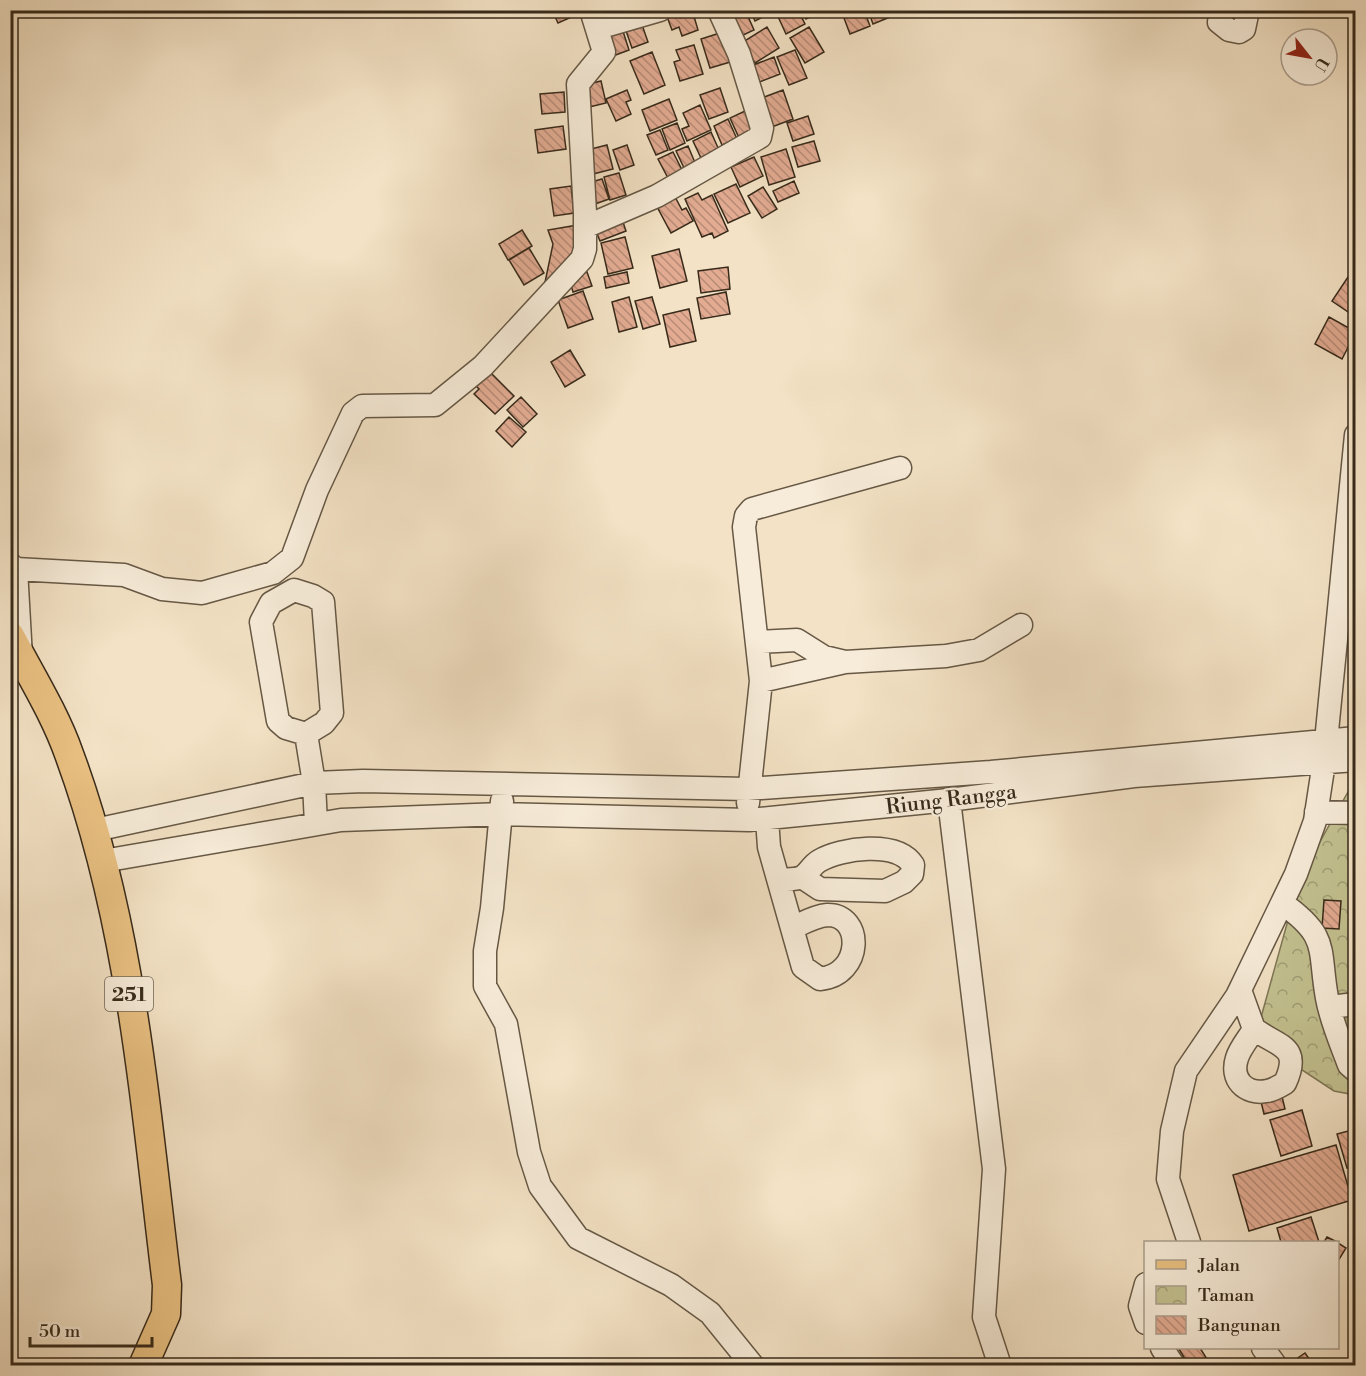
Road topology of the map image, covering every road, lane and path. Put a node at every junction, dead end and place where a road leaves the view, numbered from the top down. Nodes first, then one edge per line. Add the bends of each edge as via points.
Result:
1 (660, 10) edge
2 (719, 10) edge
3 (1221, 10) edge
4 (1248, 10) edge
5 (594, 19) edge
6 (585, 227) junction
7 (1356, 435) edge
8 (900, 468) dead end
9 (1352, 496) edge
10 (292, 558) junction
11 (13, 567) edge
12 (294, 590) junction
13 (1021, 625) dead end
14 (758, 642) junction
15 (16, 647) edge
16 (845, 662) junction
17 (761, 681) junction
18 (306, 734) junction
19 (1356, 738) edge
20 (1325, 739) junction
21 (1356, 760) edge
22 (1324, 762) junction
23 (314, 783) junction
24 (501, 784) junction
25 (747, 789) junction
26 (949, 800) junction
27 (1316, 812) junction
28 (1356, 813) edge
29 (502, 814) junction
30 (758, 819) junction
31 (316, 824) junction
32 (95, 830) junction
33 (103, 861) junction
34 (802, 877) dead end
35 (779, 880) junction
36 (1282, 903) junction
37 (792, 928) dead end
38 (1240, 990) junction
39 (1356, 1004) edge
40 (1330, 1007) junction
41 (1254, 1029) dead end
42 (1356, 1071) edge
43 (1184, 1241) edge
44 (1144, 1291) edge
45 (1144, 1317) edge
46 (1163, 1349) edge
47 (1264, 1349) edge
48 (143, 1365) edge
49 (753, 1365) edge
50 (1000, 1365) edge
51 (1174, 1365) edge
52 (1276, 1365) edge

1 - 5 street
2 - 6 street via 739,54 762,128 760,136 657,196
3 - 4 street via 1219,22 1239,33 1244,29
5 - 6 street via 604,52 581,77 577,93
6 - 10 street via 582,259 460,388 435,405 371,405 353,413 317,490
7 - 9 street
8 - 14 street via 752,509 746,516 744,527
9 - 20 street
10 - 11 street via 273,573 202,593 162,589 124,575
10 - 12 street
11 - 15 street
12 - 18 street via 323,602 332,713
12 - 18 street via 271,603 261,622 278,721
13 - 16 street via 979,650 946,656
14 - 16 street via 797,640 824,657
14 - 17 street
15 - 32 main road, 251 via 69,751
16 - 17 street
17 - 25 street
18 - 23 street
19 - 20 street
20 - 22 street
20 - 25 street via 992,772
21 - 22 street, Riung Rangga
22 - 26 street, Riung Rangga via 1134,776
22 - 27 street
23 - 24 street
23 - 31 street
23 - 32 street
24 - 25 street
24 - 29 street
25 - 30 street
26 - 30 street, Riung Rangga
26 - 50 street via 994,1169 984,1317
27 - 28 street
27 - 36 street
29 - 30 street, Riung Rangga
29 - 31 street, Riung Rangga
29 - 49 street via 485,986 506,1024 529,1152 540,1186 578,1238 671,1285 710,1313
30 - 35 street
31 - 33 street, Riung Rangga
32 - 33 main road, 251
33 - 48 main road, 251 via 129,988 145,1094 166,1285 166,1314
34 - 35 street
35 - 37 street
36 - 38 street
36 - 40 street via 1316,933
38 - 41 street
38 - 43 street via 1186,1071 1172,1131 1168,1179
39 - 40 street
40 - 42 street via 1349,1065
44 - 45 street via 1140,1306
46 - 51 street
47 - 52 street

